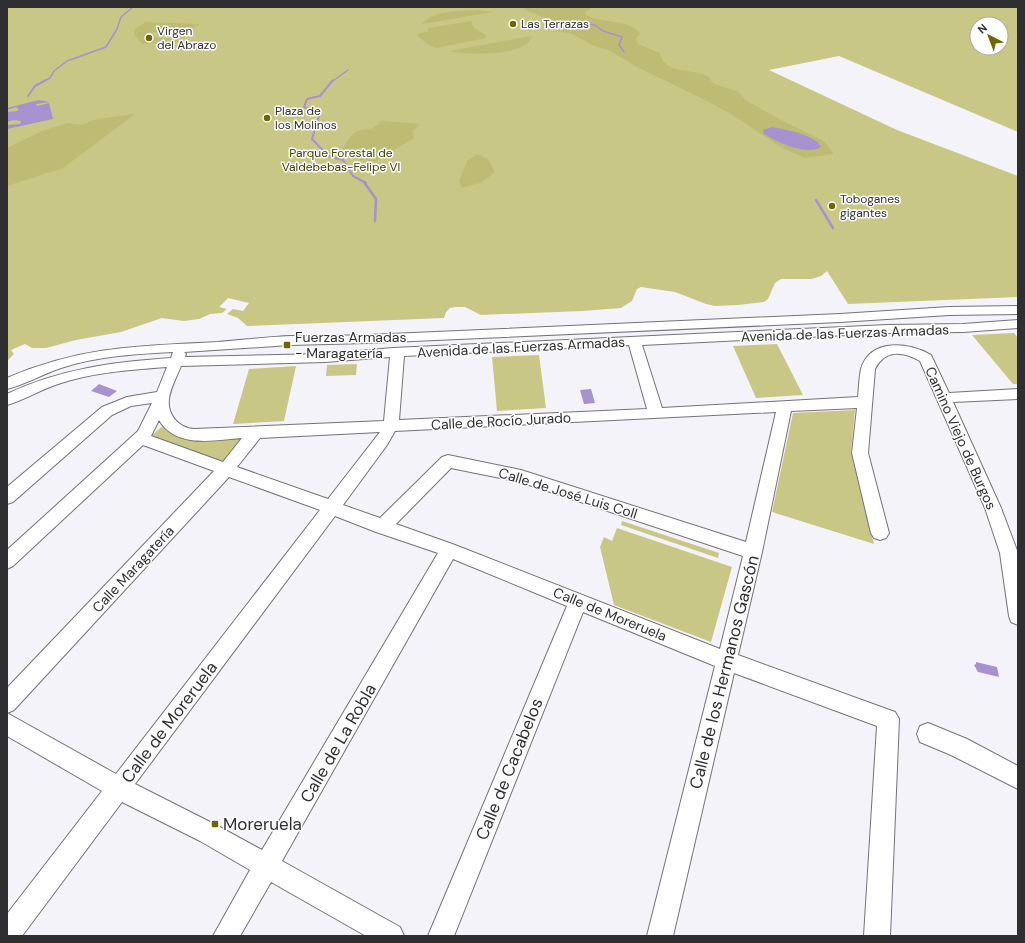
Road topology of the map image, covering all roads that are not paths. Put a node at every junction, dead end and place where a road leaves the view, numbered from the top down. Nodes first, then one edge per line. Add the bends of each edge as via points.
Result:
1 (1018, 310) edge
2 (1018, 324) edge
3 (637, 341) junction
4 (179, 347) junction
5 (393, 352) junction
6 (175, 362) junction
7 (7, 384) edge
8 (1018, 394) edge
9 (161, 396) junction
10 (943, 398) junction
11 (7, 400) edge
12 (866, 402) junction
13 (785, 407) junction
14 (656, 414) junction
15 (391, 426) junction
16 (256, 432) junction
17 (140, 438) junction
18 (225, 470) junction
19 (7, 497) edge
20 (332, 509) junction
21 (382, 527) junction
22 (880, 533) dead end
23 (448, 550) junction
24 (753, 552) junction
25 (1013, 554) edge
26 (7, 561) edge
27 (578, 601) junction
28 (1018, 616) edge
29 (727, 661) junction
30 (7, 703) edge
31 (7, 724) edge
32 (928, 734) dead end
33 (1018, 778) edge
34 (119, 788) junction
35 (266, 867) junction
36 (7, 935) edge
37 (226, 936) edge
38 (391, 936) edge
39 (441, 936) edge
40 (660, 936) edge
41 (877, 936) edge

1 - 4 street, Avenida de las Fuerzas Armadas via 948,311
2 - 3 street, Avenida de las Fuerzas Armadas
3 - 5 street, Avenida de las Fuerzas Armadas
3 - 14 street via 636,350
4 - 6 street
4 - 7 street, Avenida de las Fuerzas Armadas via 128,350 84,357
5 - 6 street, Avenida de las Fuerzas Armadas via 326,358
5 - 15 street via 397,358
6 - 9 street
6 - 11 street, Avenida de las Fuerzas Armadas via 120,365 80,372
8 - 10 street
9 - 16 street, Calle de Rocío Jurado via 165,419 185,433 194,435
9 - 17 street via 147,431
9 - 19 street via 133,400 107,412
10 - 12 street, Camino Viejo de Burgos via 926,358 919,353 891,349 873,358 868,369
10 - 25 street, Camino Viejo de Burgos
12 - 13 street, Calle de Rocío Jurado
12 - 22 street, Camino Viejo de Burgos via 860,453
13 - 14 street, Calle de Rocío Jurado
13 - 24 street, Calle de los Hermanos Gascón
14 - 15 street, Calle de Rocío Jurado
15 - 16 street, Calle de Rocío Jurado
15 - 20 street
16 - 18 street, Calle Maragatería
17 - 18 street, Calle de Moreruela
17 - 26 street
18 - 20 street, Calle de Moreruela
18 - 30 street, Calle Maragatería
20 - 21 street, Calle de Moreruela
20 - 34 street, Calle de Moreruela
21 - 23 street, Calle de Moreruela
21 - 24 street, Calle de José Luis Coll via 448,461 521,476
23 - 27 street, Calle de Moreruela
23 - 35 street, Calle de La Robla
24 - 29 street, Calle de los Hermanos Gascón
25 - 28 street, Camino Viejo de Burgos
27 - 29 street, Calle de Moreruela
27 - 39 street, Calle de Cacabelos
29 - 40 street, Calle de los Hermanos Gascón
29 - 41 street, Calle de Moreruela via 888,719
31 - 34 street
32 - 33 street
34 - 35 street via 208,833
34 - 36 street, Calle de Moreruela
35 - 37 street, Calle de La Robla
35 - 38 street

